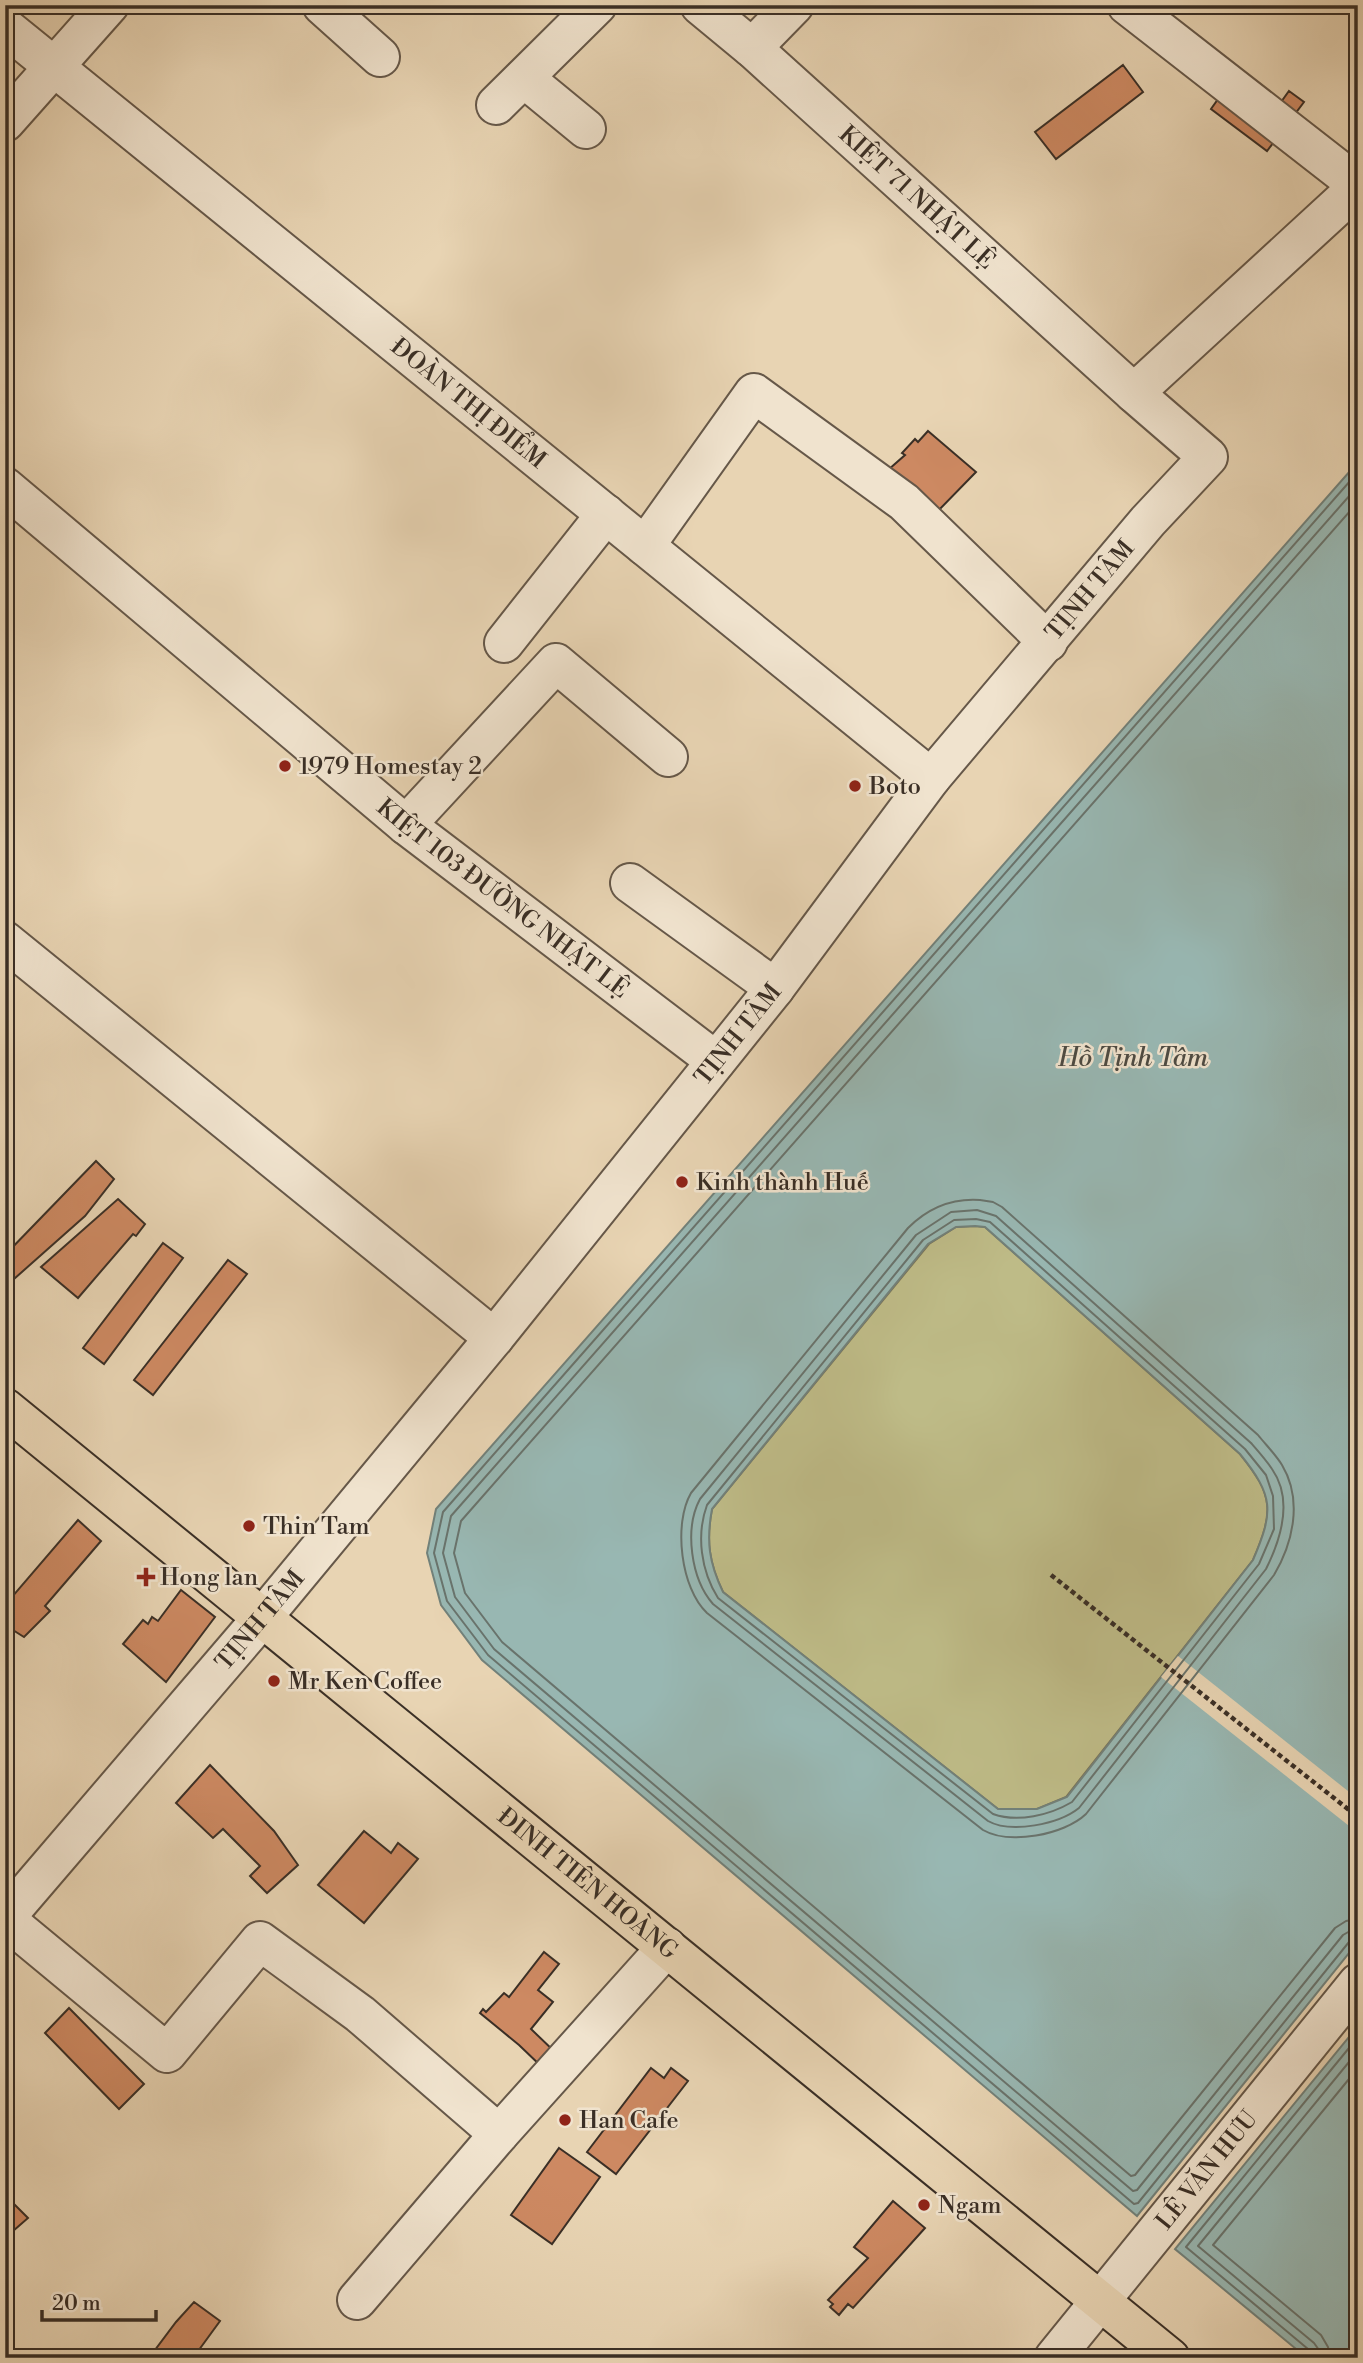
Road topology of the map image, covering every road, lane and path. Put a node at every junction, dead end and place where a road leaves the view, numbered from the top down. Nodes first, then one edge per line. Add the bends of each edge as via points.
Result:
1 (109, 5) edge
2 (322, 5) edge
3 (597, 5) edge
4 (700, 5) edge
5 (794, 5) edge
6 (1127, 5) edge
7 (5, 27) edge
8 (752, 48) junction
9 (380, 57) dead end
10 (52, 67) junction
11 (524, 78) junction
12 (496, 105) dead end
13 (5, 122) edge
14 (586, 129) dead end
15 (1358, 186) edge
16 (1134, 393) junction
17 (5, 487) edge
18 (606, 514) junction
19 (645, 546) junction
20 (1048, 642) junction
21 (504, 643) dead end
22 (668, 757) dead end
23 (931, 778) junction
24 (406, 825) junction
25 (630, 883) dead end
26 (5, 941) edge
27 (775, 988) junction
28 (716, 1061) junction
29 (494, 1338) junction
30 (5, 1408) edge
31 (1051, 1575) dead end
32 (262, 1618) junction
33 (1358, 1817) edge
34 (5, 1919) edge
35 (667, 1947) junction
36 (1358, 1983) edge
37 (499, 2134) junction
38 (357, 2300) dead end
39 (1100, 2301) junction
40 (1054, 2358) edge
41 (1170, 2358) edge

1 - 10 street
2 - 9 street
3 - 11 street
4 - 8 street, KIỆT 71 NHẬT LỆ
5 - 8 street
6 - 15 street
7 - 10 street, ĐOÀN THỊ ĐIỂM
8 - 16 street, KIỆT 71 NHẬT LỆ
10 - 13 street
10 - 18 street, ĐOÀN THỊ ĐIỂM
11 - 12 street
11 - 14 street
15 - 16 street
16 - 20 street, TỊNH TÂM via 1208,457 1148,521
17 - 24 street, KIỆT 103 ĐƯỜNG NHẬT LỆ
18 - 19 street, ĐOÀN THỊ ĐIỂM
18 - 21 street
19 - 20 street via 754,393 904,502
19 - 23 street, ĐOÀN THỊ ĐIỂM
20 - 23 street, TỊNH TÂM
22 - 24 street via 556,663
23 - 27 street, TỊNH TÂM
24 - 28 street, KIỆT 103 ĐƯỜNG NHẬT LỆ
25 - 27 street
26 - 29 street
27 - 28 street, TỊNH TÂM
28 - 29 street, TỊNH TÂM
29 - 32 street, TỊNH TÂM
30 - 32 main road, ĐINH TIÊN HOÀNG
31 - 33 path
32 - 34 street, TỊNH TÂM
32 - 35 main road, ĐINH TIÊN HOÀNG
34 - 37 street via 167,2053 260,1941 360,2014
35 - 37 street
35 - 39 main road, ĐINH TIÊN HOÀNG
36 - 39 street, LÊ VĂN HƯU
37 - 38 street
39 - 40 street, LÊ VĂN HƯU
39 - 41 main road, ĐINH TIÊN HOÀNG

